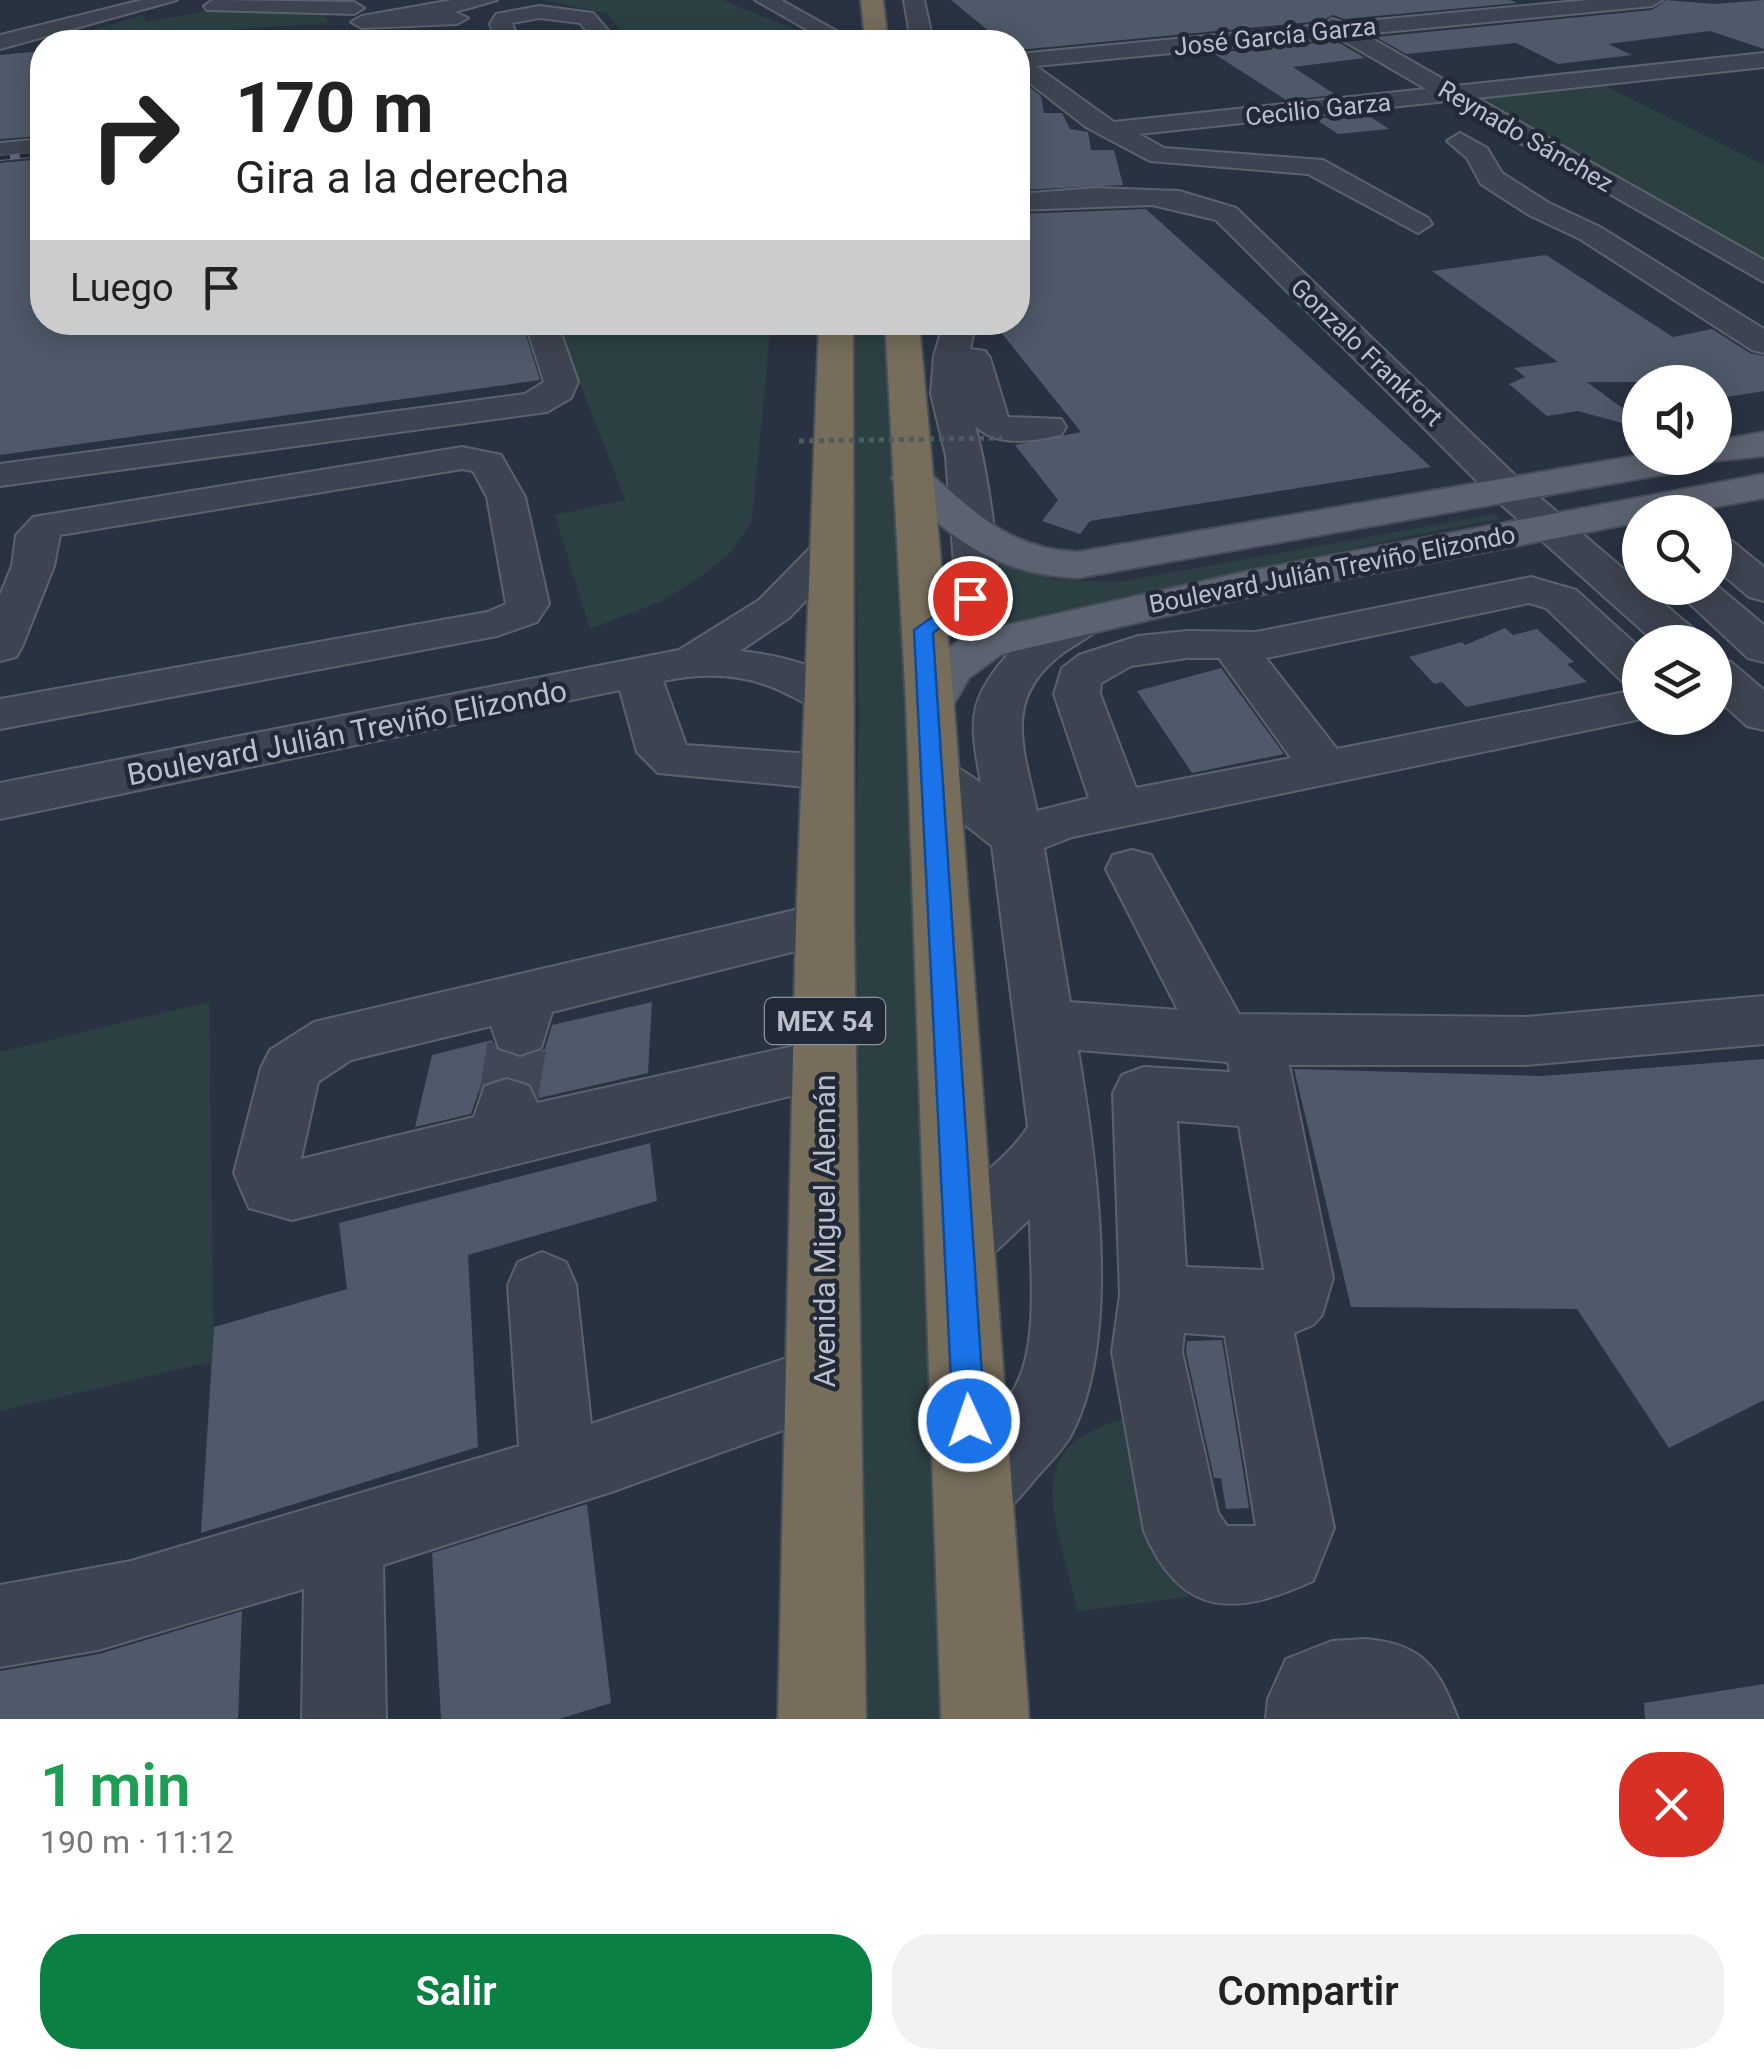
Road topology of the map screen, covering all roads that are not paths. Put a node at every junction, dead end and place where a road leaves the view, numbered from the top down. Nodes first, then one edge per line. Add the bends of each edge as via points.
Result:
1 (112, 0) edge
2 (238, 0) edge
3 (486, 0) edge
4 (517, 0) edge
5 (765, 0) edge
6 (1652, 0) edge
7 (1590, 4) edge
8 (873, 5) edge
9 (915, 5) edge
10 (175, 7) edge
11 (354, 8) dead end
12 (1304, 10) dead end
13 (844, 14) dead end
14 (456, 18) junction
15 (1642, 27) dead end
16 (1338, 29) junction
17 (30, 30) edge
18 (45, 30) edge
19 (460, 30) edge
20 (503, 30) edge
21 (596, 30) edge
22 (822, 30) edge
23 (845, 30) edge
24 (876, 30) edge
25 (920, 30) edge
26 (30, 33) edge
27 (0, 42) edge
28 (1676, 42) dead end
29 (1764, 60) edge
30 (1030, 62) edge
31 (1726, 63) junction
32 (1030, 65) edge
33 (1160, 68) dead end
34 (1030, 71) edge
35 (1764, 80) edge
36 (1454, 94) junction
37 (1210, 99) dead end
38 (1114, 101) dead end
39 (1110, 130) junction
40 (1460, 141) dead end
41 (30, 148) edge
42 (0, 151) edge
43 (1030, 202) edge
44 (1418, 224) dead end
45 (1764, 273) edge
46 (546, 335) edge
47 (836, 335) edge
48 (907, 335) edge
49 (958, 335) edge
50 (966, 335) edge
51 (1764, 342) edge
52 (929, 394) junction
53 (1048, 427) dead end
54 (1764, 448) edge
55 (1732, 451) edge
56 (0, 475) edge
57 (1632, 475) edge
58 (911, 478) junction
59 (1764, 486) edge
60 (1526, 507) junction
61 (975, 533) junction
62 (1764, 541) edge
63 (1732, 547) edge
64 (833, 548) junction
65 (1732, 563) edge
66 (1764, 588) edge
67 (1714, 605) edge
68 (1086, 619) junction
69 (1661, 625) edge
70 (924, 630) junction
71 (1232, 644) junction
72 (0, 647) edge
73 (1764, 648) edge
74 (1622, 656) edge
75 (693, 662) junction
76 (638, 675) junction
77 (831, 698) junction
78 (930, 704) junction
79 (1622, 708) edge
80 (0, 714) edge
81 (1326, 768) junction
82 (827, 772) junction
83 (934, 776) junction
84 (0, 802) edge
85 (1118, 810) junction
86 (1017, 840) junction
87 (1132, 869) dead end
88 (825, 924) junction
89 (1764, 1020) edge
90 (1046, 1024) junction
91 (1247, 1060) junction
92 (825, 1064) junction
93 (1062, 1161) junction
94 (1151, 1200) junction
95 (960, 1240) junction
96 (542, 1285) dead end
97 (1154, 1295) junction
98 (1254, 1304) junction
99 (825, 1381) junction
100 (558, 1470) junction
101 (973, 1494) junction
102 (344, 1539) junction
103 (0, 1626) edge
104 (344, 1719) edge
105 (822, 1719) edge
106 (986, 1719) edge
107 (1308, 1719) edge
108 (1416, 1719) edge

1 - 17 street via 18,24
2 - 10 street
3 - 14 street via 362,22
4 - 14 street
5 - 22 street
6 - 7 street, José García Garza
7 - 15 street
7 - 16 street, José García Garza
8 - 9 street
8 - 24 highway
9 - 25 street
10 - 11 street
10 - 18 street
12 - 16 street, Reynado Sánchez
13 - 23 highway
14 - 19 street
16 - 30 street, José García Garza
16 - 36 street, Reynado Sánchez
20 - 21 street via 503,18 550,12 586,17
26 - 27 street
28 - 31 street
29 - 31 street, Cecilio Garza
31 - 35 street
31 - 36 street, Cecilio Garza
32 - 33 street via 1077,74 1131,64
34 - 39 street
36 - 39 street, Cecilio Garza
36 - 45 street, Reynado Sánchez
37 - 38 street via 1202,107 1144,115
39 - 44 street via 1174,159 1314,166
40 - 51 street via 1478,154 1491,178
41 - 42 street
43 - 60 street, Gonzalo Frankfort via 1192,200 1226,214
46 - 56 street via 559,392 534,404
47 - 64 highway, Avenida Miguel Alemán / MEX 54
48 - 52 highway
49 - 52 street
50 - 53 street via 992,423 1010,430
52 - 58 highway
52 - 61 street via 966,456
54 - 55 main road
54 - 60 main road
57 - 60 main road, Boulevard Julián Treviño Elizondo
58 - 61 main road, Boulevard Julián Treviño Elizondo
58 - 70 highway
59 - 60 main road, Boulevard Julián Treviño Elizondo
60 - 61 main road, Boulevard Julián Treviño Elizondo via 1087,565 1030,563
60 - 68 main road, Boulevard Julián Treviño Elizondo via 1244,586
60 - 69 street, Gonzalo Frankfort
61 - 70 street via 970,598
62 - 63 street
64 - 75 street, Boulevard Julián Treviño Elizondo via 774,609
64 - 77 highway, Avenida Miguel Alemán / MEX 54
65 - 66 street
67 - 73 street
68 - 78 main road, Boulevard Julián Treviño Elizondo via 960,656
68 - 86 street via 1036,648 997,699
70 - 78 highway
71 - 74 street via 1277,642 1530,590 1561,599
71 - 81 street
71 - 85 street via 1210,640 1120,656 1094,663 1078,678
72 - 80 street via 32,566 36,535 47,525 462,458 488,463 506,496 528,604 497,623
75 - 76 street, Boulevard Julián Treviño Elizondo
75 - 77 street, Boulevard Julián Treviño Elizondo via 762,666
76 - 82 street via 653,734 661,752 675,761
76 - 84 street, Boulevard Julián Treviño Elizondo
77 - 82 highway, Avenida Miguel Alemán / MEX 54
78 - 83 highway
79 - 81 street
81 - 85 street
82 - 88 highway, Avenida Miguel Alemán / MEX 54
83 - 86 street
83 - 95 highway
85 - 86 street via 1062,821
86 - 90 street
87 - 91 street
88 - 92 highway, Avenida Miguel Alemán / MEX 54
88 - 92 street via 523,1014 335,1039 291,1068 266,1173 272,1187 292,1191 504,1122
89 - 91 street via 1566,1041
90 - 91 street
90 - 93 street
91 - 94 street via 1144,1094
91 - 98 street via 1299,1278 1289,1302
92 - 99 highway, Avenida Miguel Alemán / MEX 54
93 - 94 street
93 - 95 street via 1034,1173
93 - 101 street via 1066,1333 1042,1414
94 - 97 street
95 - 101 highway
96 - 100 street
97 - 98 street
97 - 98 street via 1147,1352 1183,1531 1201,1556 1222,1565 1258,1565 1285,1554 1294,1528
99 - 100 street
99 - 105 highway, Avenida Miguel Alemán / MEX 54
100 - 102 street
101 - 106 highway
102 - 103 street via 51,1622
102 - 104 street
107 - 108 street via 1315,1690 1379,1681 1405,1696

